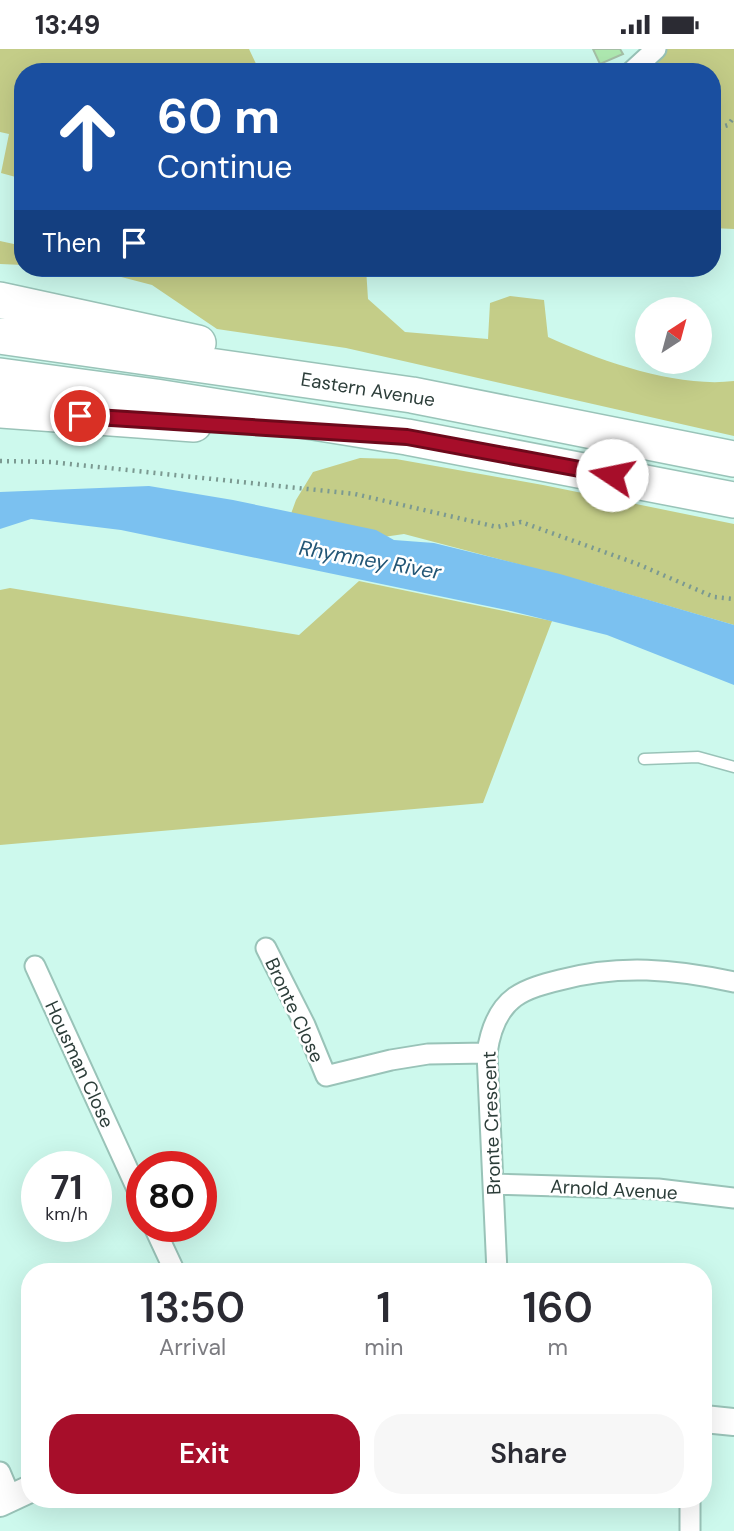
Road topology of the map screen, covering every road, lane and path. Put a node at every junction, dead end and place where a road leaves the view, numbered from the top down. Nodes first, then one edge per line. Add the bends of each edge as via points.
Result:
1 (656, 49) edge
2 (641, 63) edge
3 (0, 300) edge
4 (0, 336) edge
5 (0, 376) edge
6 (412, 395) junction
7 (0, 410) edge
8 (407, 437) junction
9 (734, 459) edge
10 (0, 461) edge
11 (734, 500) edge
12 (734, 599) edge
13 (644, 759) dead end
14 (734, 767) edge
15 (266, 948) dead end
16 (35, 966) dead end
17 (734, 982) edge
18 (487, 1053) junction
19 (126, 1165) edge
20 (494, 1184) junction
21 (734, 1198) edge
22 (161, 1242) edge
23 (171, 1263) edge
24 (497, 1263) edge
25 (712, 1420) edge
26 (734, 1422) edge
27 (0, 1472) edge
28 (14, 1497) edge
29 (690, 1508) edge
30 (690, 1531) edge

1 - 2 street
3 - 6 highway
4 - 6 highway, Eastern Avenue
5 - 8 highway
6 - 9 highway, Eastern Avenue
7 - 8 highway
8 - 11 highway
10 - 12 path via 51,461 355,494 497,527 521,521 714,597
13 - 14 lane via 698,757
15 - 18 street, Bronte Close via 326,1076 428,1054
16 - 19 street, Housman Close
17 - 18 street, Bronte Crescent via 655,968 577,975 514,998 498,1016
18 - 20 street, Bronte Crescent
20 - 21 street, Arnold Avenue via 658,1189
20 - 24 street, Bronte Crescent
22 - 23 street
25 - 26 street
27 - 28 street
29 - 30 street

